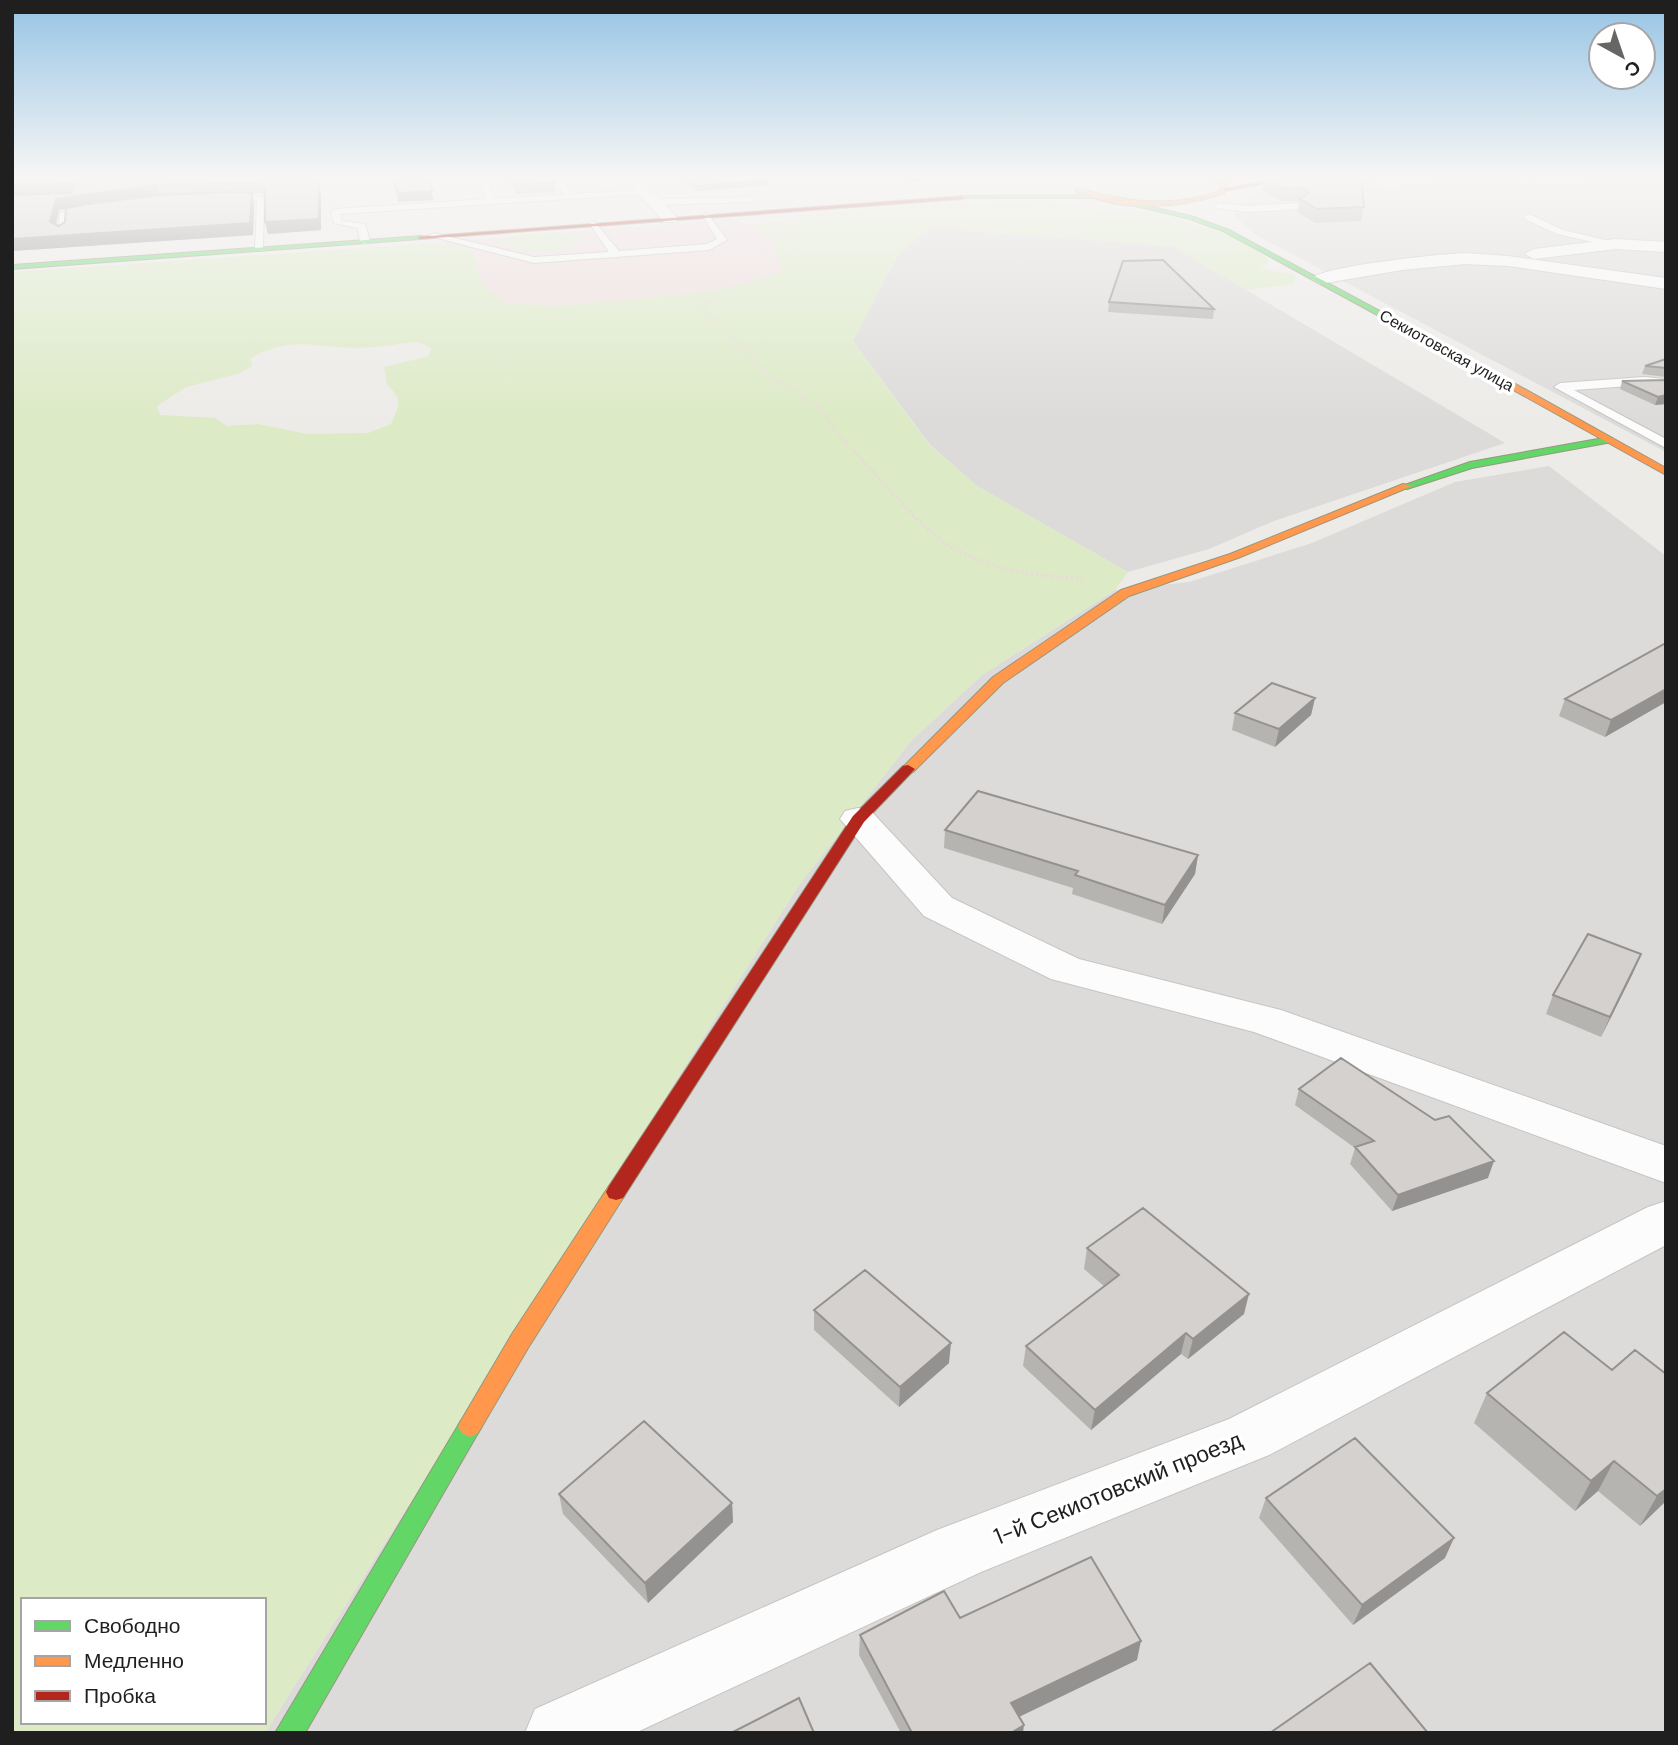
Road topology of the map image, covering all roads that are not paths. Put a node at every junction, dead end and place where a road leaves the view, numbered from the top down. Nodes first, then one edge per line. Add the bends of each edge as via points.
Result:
1 (144, 257) edge
2 (523, 257) edge
3 (569, 257) edge
4 (1278, 257) edge
5 (1500, 257) edge
6 (1486, 259) junction
7 (12, 267) edge
8 (1320, 279) junction
9 (1666, 284) edge
10 (1666, 383) edge
11 (1609, 440) junction
12 (1666, 444) edge
13 (1663, 468) edge
14 (858, 818) junction
15 (1666, 1165) edge
16 (1666, 1221) edge
17 (289, 1733) edge
18 (559, 1733) edge

1 - 7 main road
2 - 3 lane
4 - 8 main road, Секиотовская улица
5 - 6 street
6 - 8 street via 1448,259
6 - 9 street
8 - 11 main road, Секиотовская улица
10 - 12 lane via 1560,387
11 - 13 main road, Секиотовская улица
11 - 14 main road via 1470,465 1125,593 998,680
14 - 15 street via 938,907 1066,969 1266,1020
14 - 17 main road via 520,1341
16 - 18 street, 1-й Секиотовский проезд via 1249,1437 959,1551

